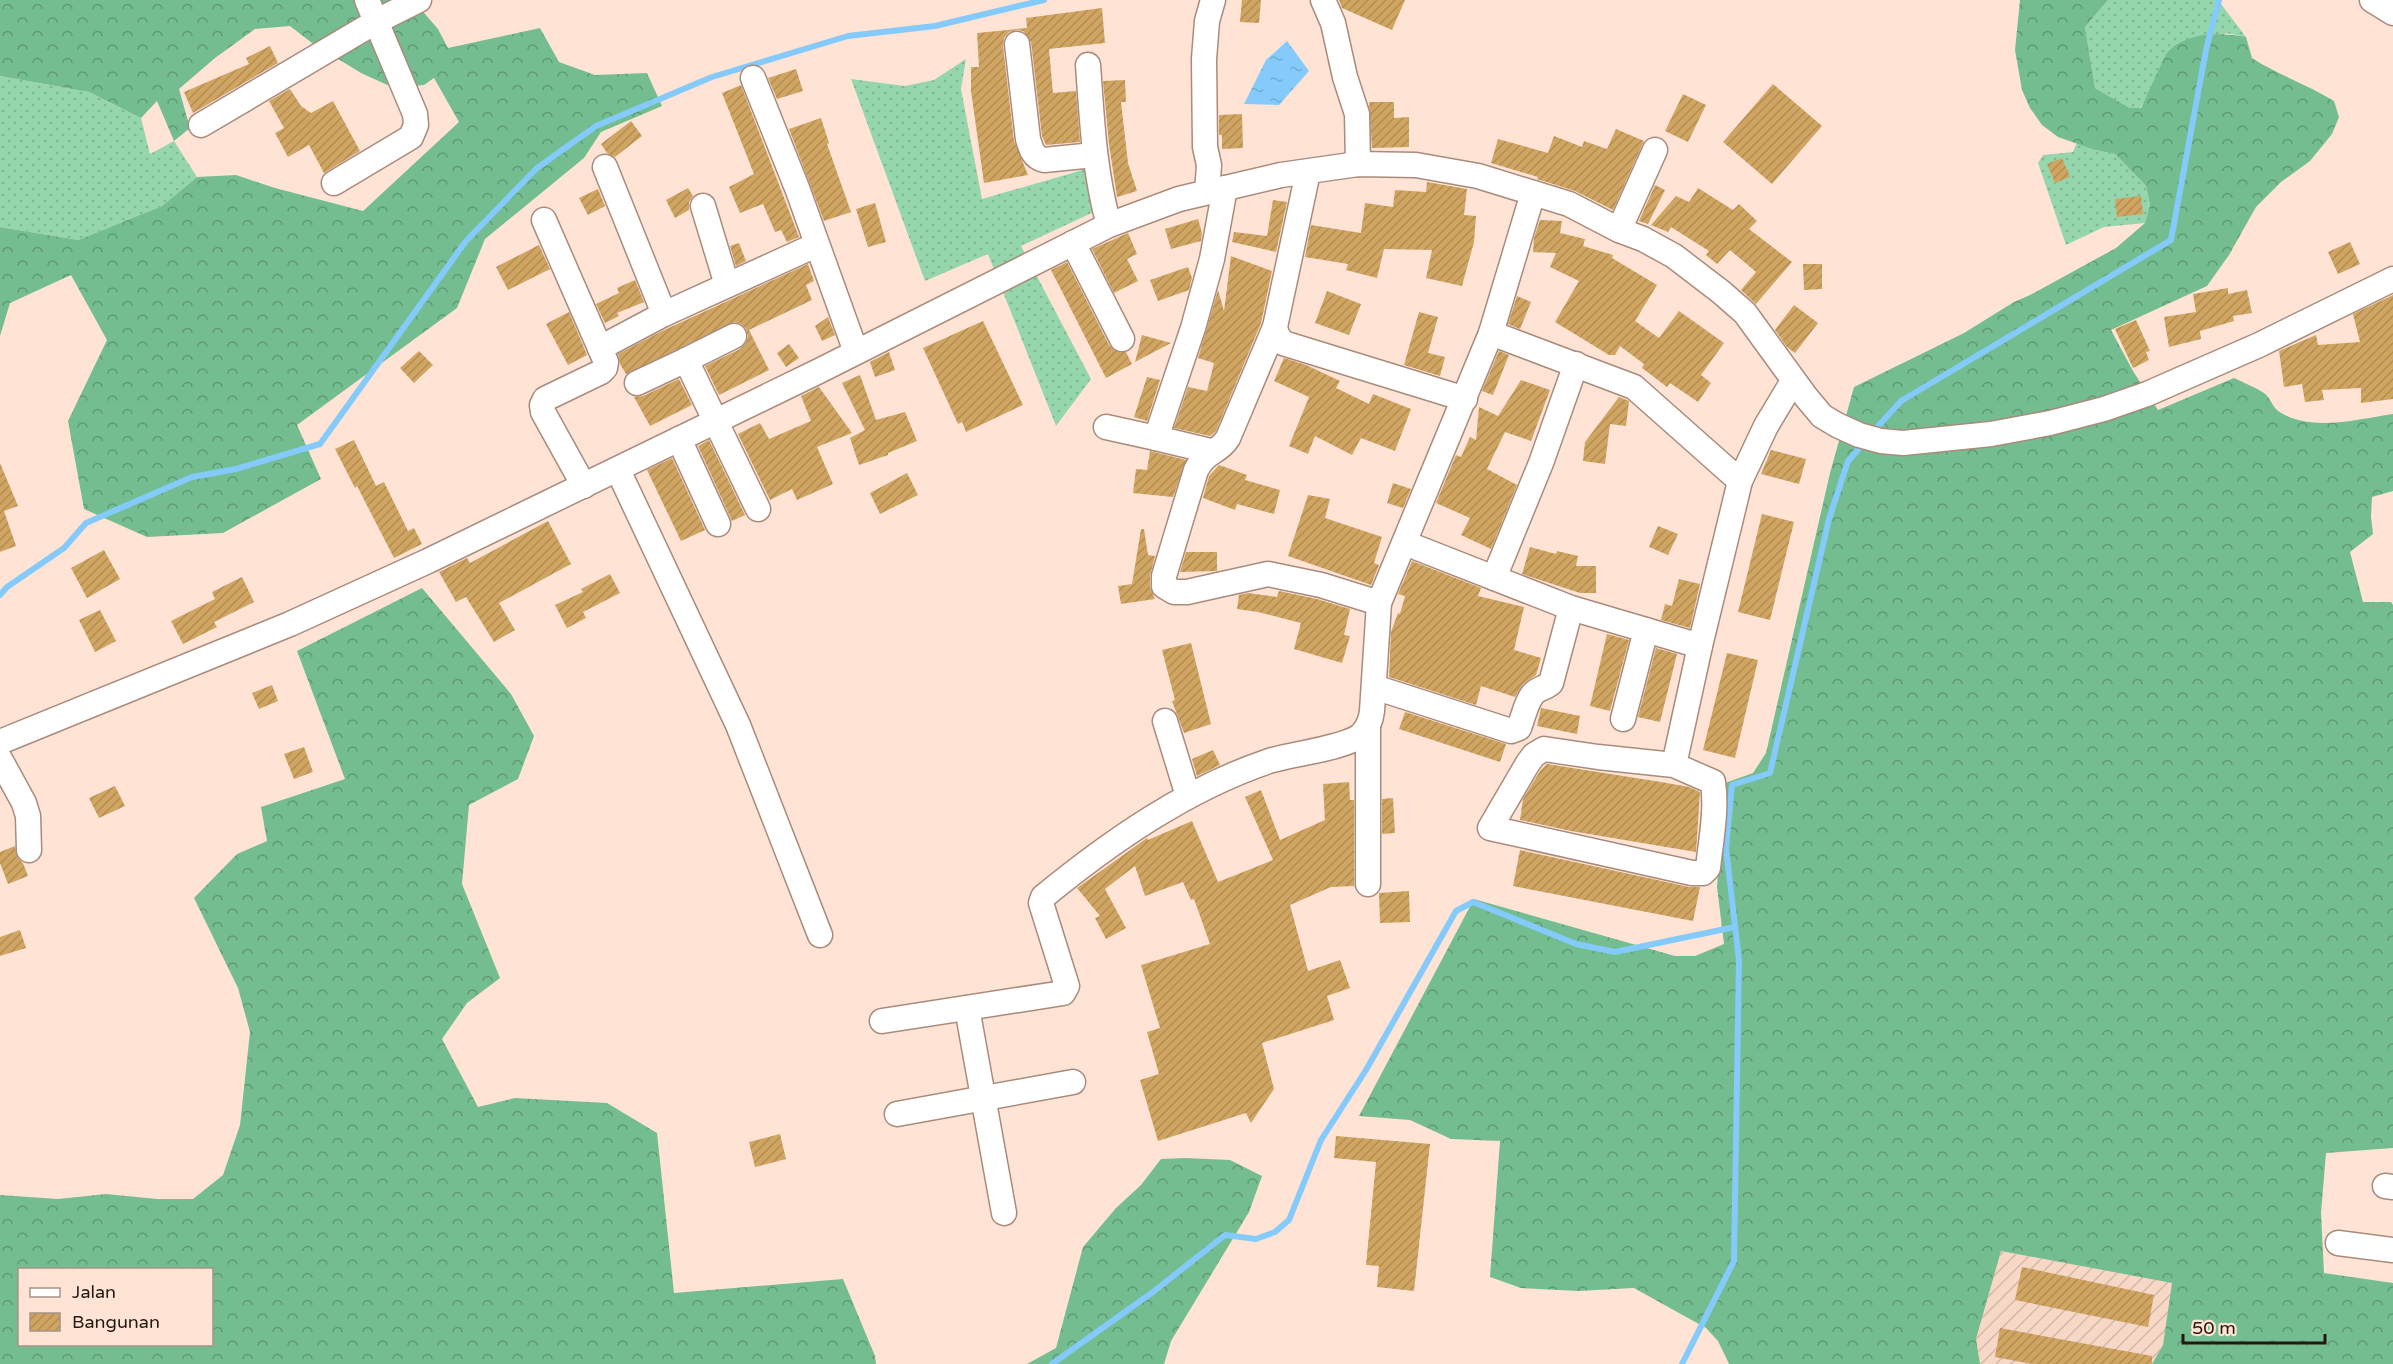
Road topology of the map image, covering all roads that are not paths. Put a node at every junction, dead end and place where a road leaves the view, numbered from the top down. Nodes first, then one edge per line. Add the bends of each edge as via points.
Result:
1 (418, 0) edge
2 (1213, 0) edge
3 (1323, 0) edge
4 (2372, 0) edge
5 (372, 10) edge
6 (2393, 13) edge
7 (1017, 44) dead end
8 (1088, 65) dead end
9 (753, 78) dead end
10 (201, 125) dead end
11 (1655, 150) dead end
12 (1094, 155) junction
13 (1358, 165) junction
14 (605, 167) dead end
15 (1308, 172) junction
16 (334, 183) dead end
17 (1216, 190) junction
18 (1533, 193) junction
19 (703, 206) dead end
20 (544, 220) dead end
21 (1109, 225) junction
22 (1619, 230) junction
23 (1073, 243) junction
24 (816, 245) junction
25 (2393, 279) edge
26 (727, 285) junction
27 (664, 314) junction
28 (1275, 327) junction
29 (1491, 333) junction
30 (734, 336) dead end
31 (1122, 339) dead end
32 (600, 348) junction
33 (856, 352) junction
34 (686, 360) junction
35 (1576, 364) junction
36 (1793, 381) junction
37 (637, 383) dead end
38 (1465, 399) junction
39 (715, 421) junction
40 (1106, 427) dead end
41 (1156, 438) junction
42 (678, 439) junction
43 (1210, 451) junction
44 (618, 470) junction
45 (1740, 481) junction
46 (584, 486) junction
47 (758, 509) dead end
48 (718, 524) dead end
49 (1405, 543) junction
50 (1494, 578) junction
51 (1379, 603) junction
52 (1571, 608) junction
53 (1646, 630) junction
54 (1700, 646) junction
55 (1374, 687) junction
56 (1623, 719) dead end
57 (1165, 721) dead end
58 (1368, 727) junction
59 (0, 742) edge
60 (0, 759) edge
61 (1674, 765) junction
62 (1188, 796) junction
63 (29, 850) dead end
64 (1368, 884) dead end
65 (820, 934) dead end
66 (967, 1008) junction
67 (882, 1021) dead end
68 (1074, 1082) dead end
69 (984, 1099) junction
70 (897, 1114) dead end
71 (1004, 1213) dead end
72 (2338, 1243) dead end
73 (2393, 1250) edge

1 - 5 street
2 - 17 street via 1204,59 1205,147
3 - 13 street via 1357,114
4 - 6 street
5 - 10 street
5 - 16 street via 416,125 411,137
7 - 12 street via 1032,152 1044,160
8 - 12 street
9 - 24 street
11 - 22 street
12 - 21 street
13 - 15 street
13 - 18 street via 1416,165 1478,176
14 - 27 street
15 - 17 street
15 - 28 street
17 - 21 street
17 - 41 street via 1212,259
18 - 22 street via 1569,204
18 - 29 street
19 - 26 street
20 - 32 street
21 - 23 street
22 - 36 street via 1674,256 1721,292 1744,313
23 - 31 street
23 - 33 street
24 - 26 street
24 - 33 street
25 - 36 street via 2330,312 2147,394 2050,423 1991,434 1903,443 1870,438 1822,416
26 - 27 street
27 - 32 street
28 - 38 street via 1283,343
28 - 43 street via 1228,438
29 - 35 street
29 - 38 street
30 - 34 street
32 - 46 street via 605,368 545,399 542,405
33 - 39 street
34 - 37 street
34 - 39 street
35 - 45 street via 1634,387
35 - 50 street
36 - 45 street
38 - 49 street
39 - 42 street
39 - 47 street
40 - 41 street
41 - 43 street
42 - 44 street
42 - 48 street
43 - 51 street via 1196,470 1164,576 1167,590 1187,591 1268,574
44 - 46 street
44 - 65 street via 738,725
45 - 54 street
46 - 59 street via 290,624
49 - 50 street
49 - 51 street
50 - 52 street
51 - 55 street
52 - 53 street
52 - 55 street via 1551,683 1531,696 1516,730
53 - 54 street
53 - 56 street
54 - 61 street
55 - 58 street
57 - 62 street
58 - 62 street via 1354,740 1269,761
58 - 64 street
60 - 63 street via 24,802
61 - 61 street via 1544,749 1528,763 1490,828 1703,873 1708,868 1714,817 1713,782
62 - 66 street via 1043,897 1041,903 1067,986 1063,993
66 - 67 street
66 - 69 street
68 - 69 street
69 - 70 street
69 - 71 street
72 - 73 street

